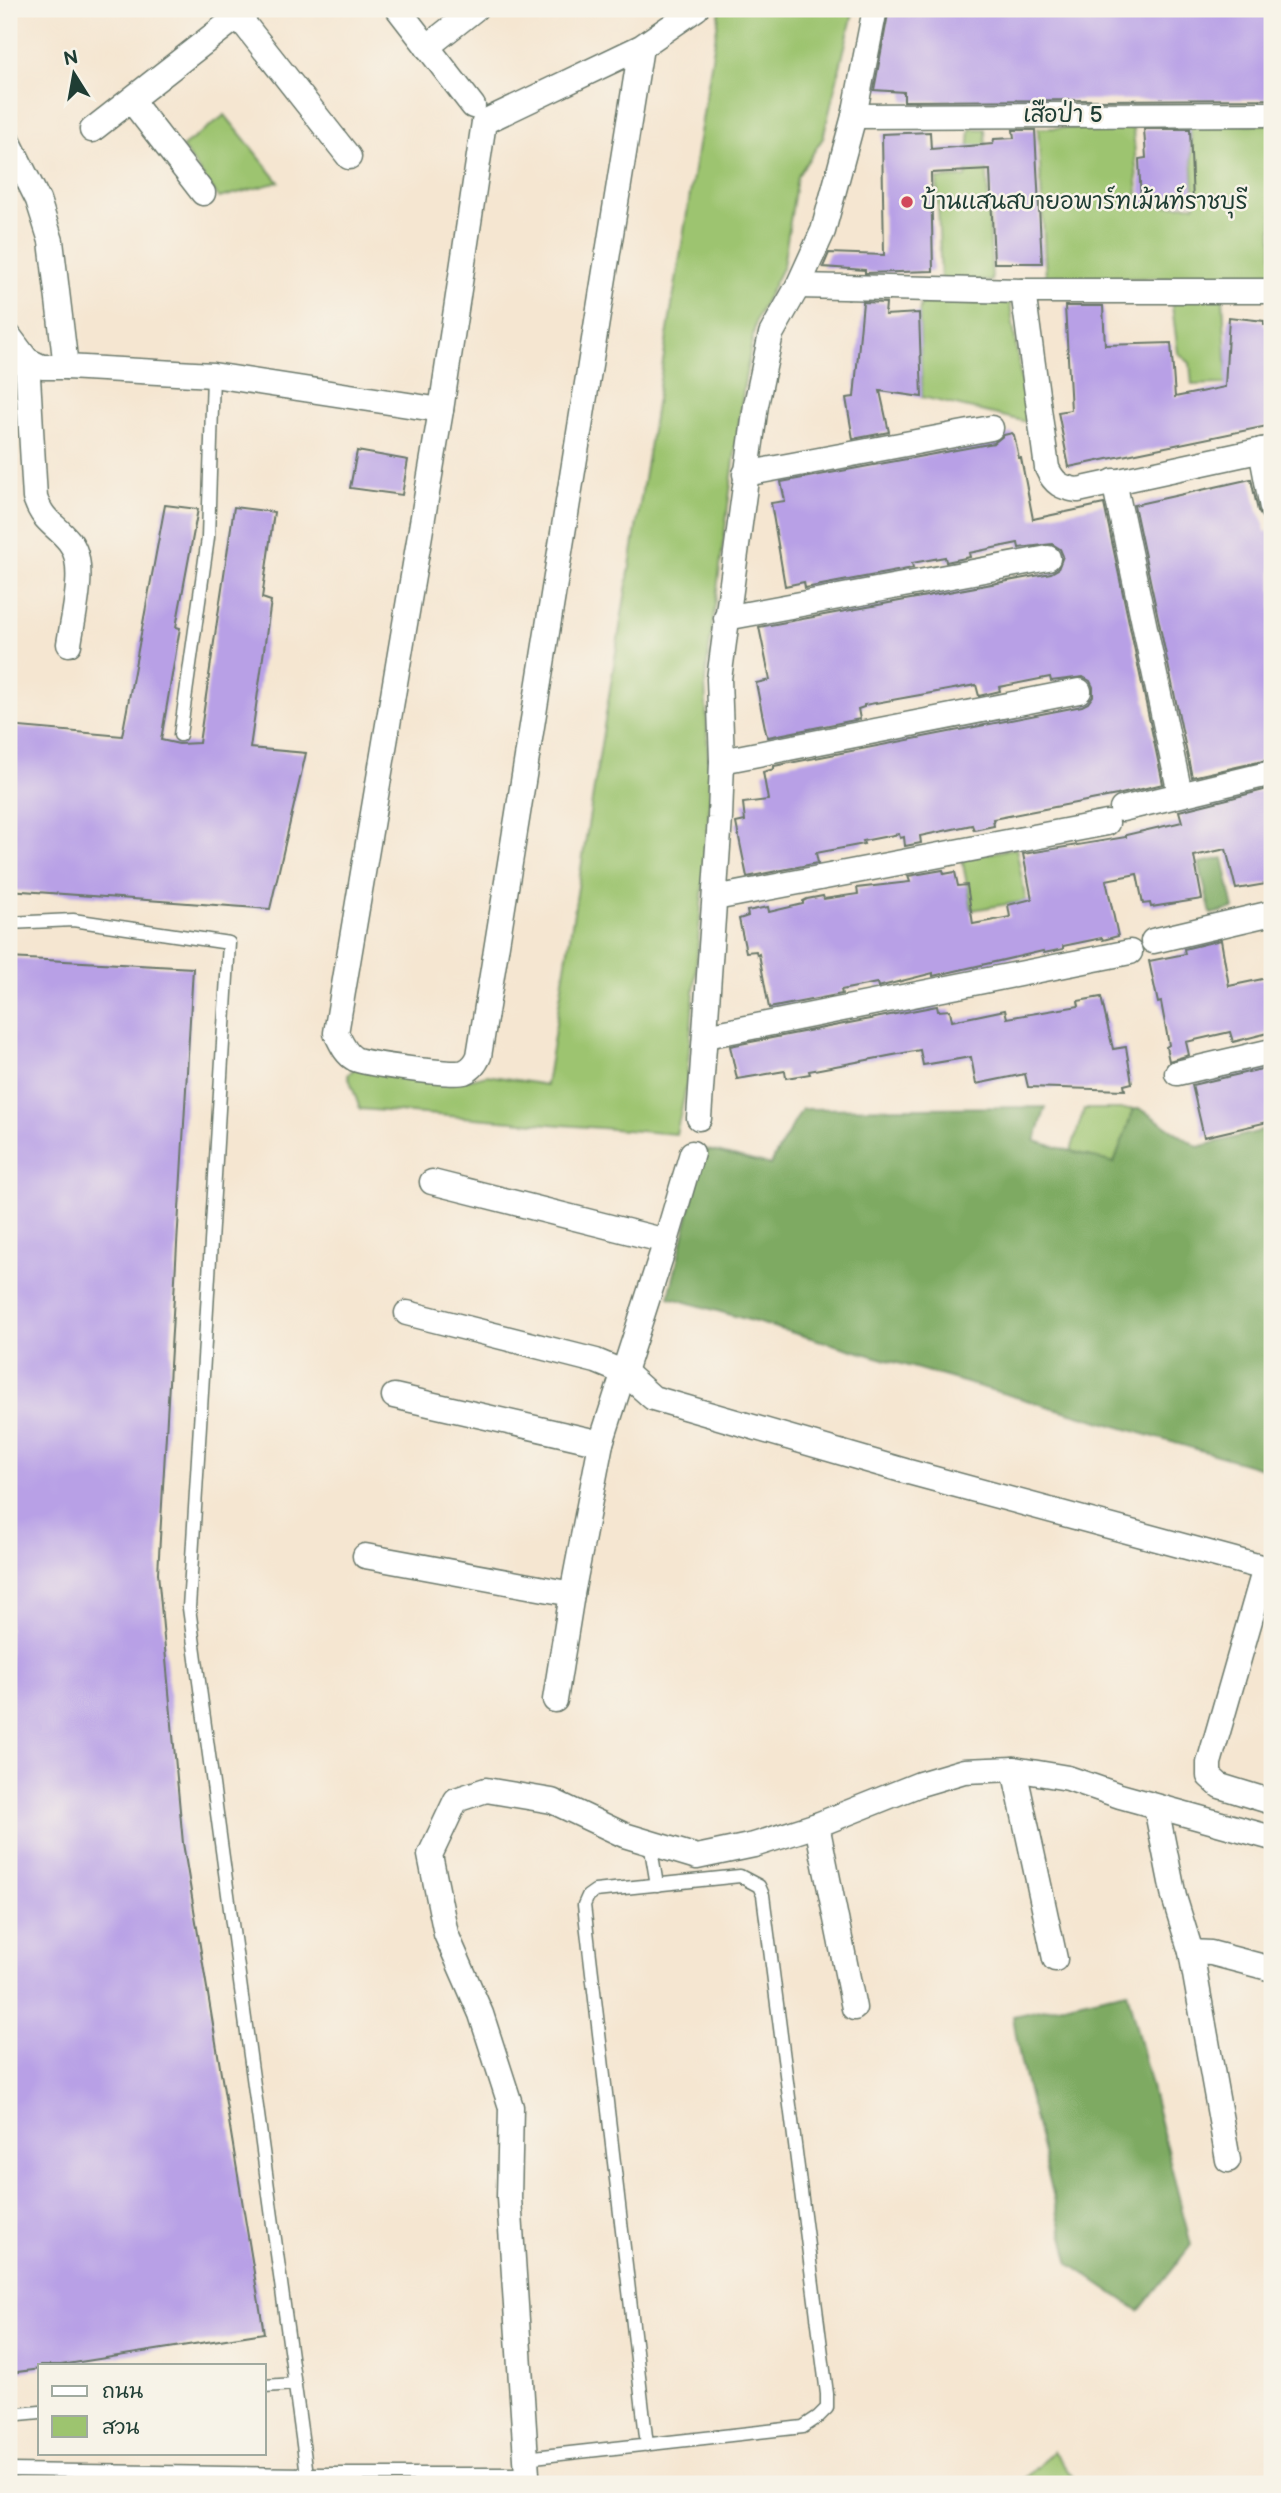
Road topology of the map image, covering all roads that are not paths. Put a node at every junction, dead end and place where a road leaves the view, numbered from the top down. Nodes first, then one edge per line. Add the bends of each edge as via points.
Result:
1 (398, 9) edge
2 (475, 9) edge
3 (696, 9) edge
4 (875, 9) edge
5 (242, 12) edge
6 (427, 47) junction
7 (640, 47) junction
8 (131, 100) junction
9 (473, 106) dead end
10 (1272, 114) edge
11 (854, 117) junction
12 (92, 130) dead end
13 (9, 142) edge
14 (349, 157) dead end
15 (204, 193) dead end
16 (798, 286) junction
17 (1023, 291) junction
18 (1272, 291) edge
19 (9, 336) edge
20 (27, 360) junction
21 (66, 366) junction
22 (213, 375) junction
23 (441, 410) junction
24 (990, 428) dead end
25 (1266, 449) edge
26 (745, 474) junction
27 (1114, 481) junction
28 (1272, 508) edge
29 (1048, 558) dead end
30 (726, 618) junction
31 (69, 644) dead end
32 (1079, 691) dead end
33 (180, 735) dead end
34 (722, 761) junction
35 (1272, 773) edge
36 (1180, 794) junction
37 (715, 898) junction
38 (1272, 913) edge
39 (9, 923) edge
40 (1153, 941) dead end
41 (1130, 952) dead end
42 (706, 1036) junction
43 (1272, 1051) edge
44 (1177, 1073) dead end
45 (699, 1118) dead end
46 (692, 1153) dead end
47 (432, 1182) dead end
48 (666, 1241) junction
49 (407, 1313) dead end
50 (625, 1373) junction
51 (394, 1395) dead end
52 (601, 1443) junction
53 (365, 1556) dead end
54 (1269, 1569) edge
55 (572, 1594) junction
56 (555, 1700) dead end
57 (1014, 1769) junction
58 (1272, 1802) edge
59 (1156, 1807) junction
60 (817, 1825) junction
61 (1272, 1838) edge
62 (650, 1843) junction
63 (657, 1885) junction
64 (1191, 1952) junction
65 (1055, 1959) dead end
66 (1272, 1969) edge
67 (854, 2008) dead end
68 (1228, 2160) dead end
69 (295, 2384) junction
70 (266, 2386) edge
71 (38, 2412) edge
72 (9, 2415) edge
73 (647, 2445) junction
74 (9, 2470) edge
75 (525, 2472) edge
76 (307, 2474) junction

1 - 6 street
2 - 6 street
3 - 7 street
4 - 11 street
5 - 8 street
5 - 14 street
6 - 9 street
7 - 23 street via 484,122
7 - 23 street via 479,1056 464,1072 439,1073 355,1059 336,1032
8 - 12 street
8 - 15 street
10 - 11 street, เสือป่า 5
11 - 16 street via 823,231
13 - 21 street via 38,200 51,241
16 - 17 street
16 - 26 street via 771,334
17 - 18 street
17 - 27 street via 1047,468 1063,488 1078,490
19 - 20 street
20 - 21 street via 42,368
20 - 31 street via 35,498 41,512 75,549 79,564
21 - 22 street
22 - 23 street
22 - 33 lane via 208,538
24 - 26 street
25 - 27 street
25 - 28 street
26 - 30 street
27 - 36 street
29 - 30 street
30 - 34 street via 719,679
32 - 34 street
34 - 37 street
35 - 36 street
36 - 37 street via 1114,816
37 - 42 street
38 - 40 street
39 - 69 lane via 73,920 229,943 190,1608
41 - 42 street
42 - 45 street
43 - 44 street
46 - 48 street
47 - 48 street
48 - 50 street
49 - 50 street via 596,1361
50 - 52 street
50 - 54 street via 653,1398
51 - 52 street
52 - 55 street
53 - 55 street
54 - 58 street via 1209,1763 1209,1776 1220,1786
55 - 56 street
57 - 59 street via 1068,1778
57 - 60 street via 964,1771
57 - 65 street
59 - 61 street
59 - 64 street via 1174,1897
60 - 62 street via 697,1857
60 - 67 street
62 - 63 lane
62 - 75 street via 552,1801 486,1790 456,1800 430,1854 446,1934 481,2014 511,2107 509,2198
63 - 73 lane via 595,1891 588,1896 583,1914
63 - 73 lane via 740,1876 759,1886 763,1895 827,2408 803,2427
64 - 66 street
64 - 68 street
69 - 70 lane
69 - 76 lane
71 - 72 lane
73 - 75 lane
74 - 76 lane
75 - 76 lane

